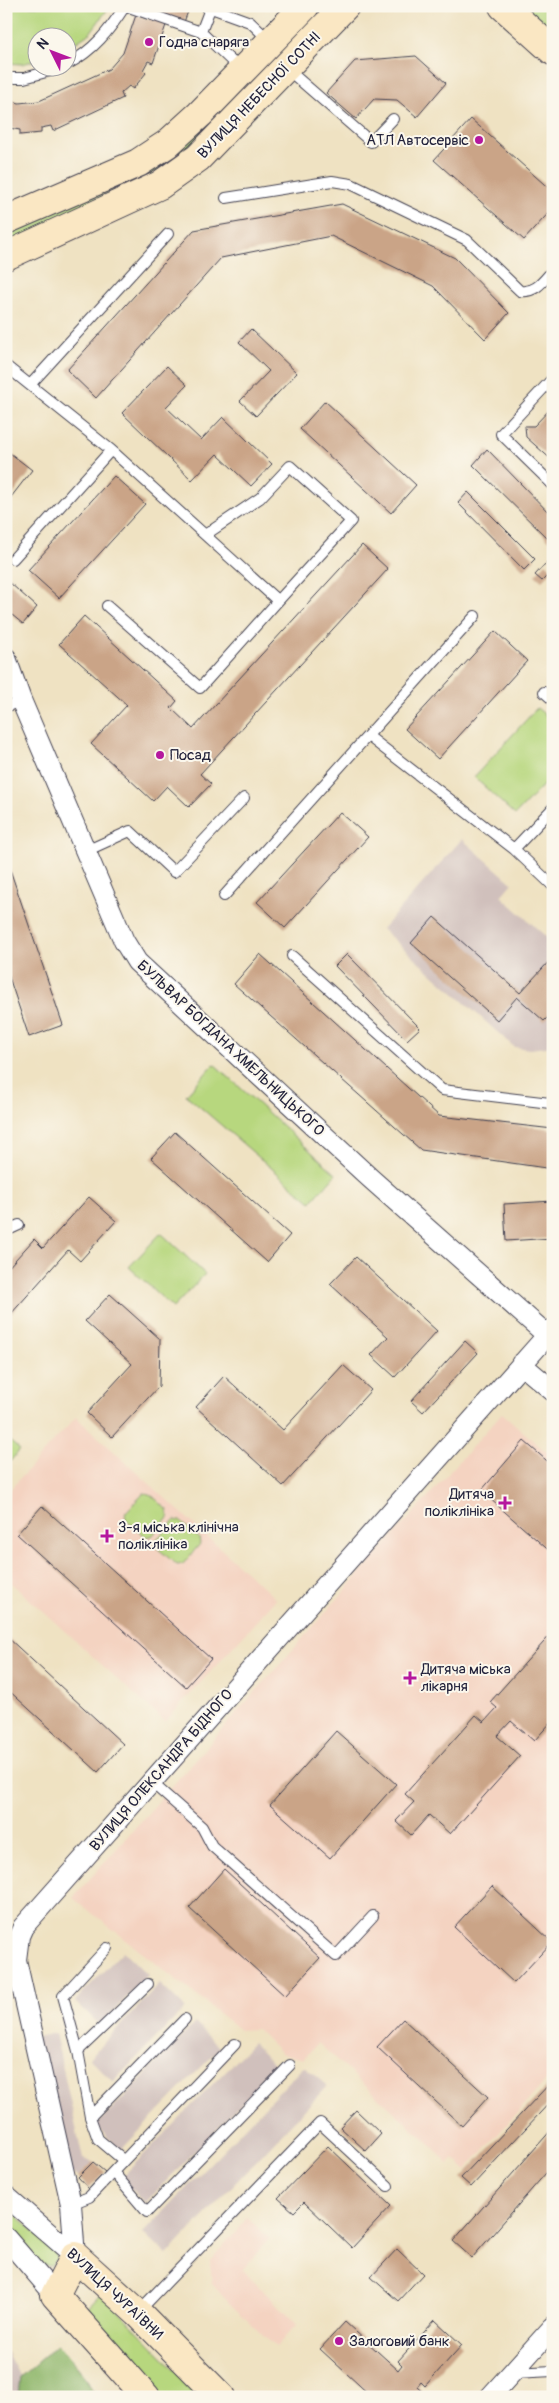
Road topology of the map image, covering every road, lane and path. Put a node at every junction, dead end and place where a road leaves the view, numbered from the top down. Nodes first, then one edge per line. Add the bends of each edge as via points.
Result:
1 (126, 6) edge
2 (305, 6) edge
3 (346, 6) edge
4 (503, 6) edge
5 (210, 7) edge
6 (201, 32) junction
7 (271, 42) junction
8 (553, 51) edge
9 (78, 59) edge
10 (286, 68) junction
11 (242, 72) junction
12 (28, 77) edge
13 (6, 78) edge
14 (393, 119) dead end
15 (226, 198) dead end
16 (6, 220) edge
17 (168, 234) dead end
18 (6, 256) edge
19 (553, 270) edge
20 (6, 366) edge
21 (553, 378) edge
22 (30, 385) junction
23 (111, 450) junction
24 (553, 485) edge
25 (205, 535) junction
26 (13, 559) dead end
27 (278, 601) junction
28 (107, 606) dead end
29 (475, 616) dead end
30 (6, 658) edge
31 (544, 692) dead end
32 (553, 700) edge
33 (14, 703) edge
34 (368, 736) junction
35 (244, 798) dead end
36 (553, 808) edge
37 (514, 849) junction
38 (86, 851) junction
39 (553, 886) edge
40 (224, 896) dead end
41 (292, 956) dead end
42 (553, 1101) edge
43 (19, 1225) dead end
44 (6, 1231) edge
45 (550, 1332) edge
46 (521, 1364) junction
47 (553, 1391) edge
48 (150, 1781) junction
49 (373, 1916) dead end
50 (106, 1948) dead end
51 (148, 1984) dead end
52 (185, 2019) dead end
53 (235, 2044) dead end
54 (78, 2051) junction
55 (290, 2066) dead end
56 (90, 2117) junction
57 (123, 2160) junction
58 (114, 2172) junction
59 (388, 2186) dead end
60 (6, 2196) edge
61 (71, 2204) junction
62 (6, 2238) edge
63 (74, 2256) junction
64 (55, 2295) junction
65 (138, 2313) junction
66 (553, 2327) edge
67 (553, 2371) edge
68 (511, 2373) junction
69 (144, 2396) edge
70 (221, 2397) edge
71 (490, 2397) edge

1 - 6 lane
1 - 9 lane via 107,35
2 - 7 street, ВУЛИЦЯ НЕБЕСНОЇ СОТНІ
3 - 10 street, ВУЛИЦЯ НЕБЕСНОЇ СОТНІ
4 - 8 street
5 - 6 lane
5 - 7 lane via 250,22
6 - 11 lane
7 - 11 street, ВУЛИЦЯ НЕБЕСНОЇ СОТНІ
10 - 14 lane via 371,142
10 - 18 street, ВУЛИЦЯ НЕБЕСНОЇ СОТНІ via 198,158 160,185
11 - 16 street, ВУЛИЦЯ НЕБЕСНОЇ СОТНІ via 167,144 138,163
12 - 13 lane
15 - 19 lane via 342,182 466,240 520,291 529,292 536,288
17 - 22 lane
20 - 22 lane
21 - 24 lane via 500,434
22 - 23 lane
23 - 25 lane
23 - 26 lane
25 - 27 lane
25 - 27 lane via 260,498 290,466 351,521
27 - 28 lane via 200,688
29 - 34 lane
30 - 33 street, БУЛЬВАР БОГДАНА ХМЕЛЬНИЦЬКОГО
31 - 32 lane
33 - 38 street, БУЛЬВАР БОГДАНА ХМЕЛЬНИЦЬКОГО
34 - 37 lane
34 - 40 lane
35 - 38 lane via 174,872 130,830
36 - 37 lane
37 - 39 lane
38 - 45 street, БУЛЬВАР БОГДАНА ХМЕЛЬНИЦЬКОГО via 124,941 137,962 370,1178
41 - 42 lane via 442,1090
43 - 44 lane
45 - 46 street, ВУЛИЦЯ ОЛЕКСАНДРА БІДНОГО
46 - 47 street
46 - 48 street, ВУЛИЦЯ ОЛЕКСАНДРА БІДНОГО
48 - 49 lane via 202,1827 212,1846 336,1956
48 - 61 street, ВУЛИЦЯ ОЛЕКСАНДРА БІДНОГО via 23,1927 19,1936 16,1960
50 - 54 lane via 63,1996
51 - 54 lane
52 - 56 lane
53 - 57 lane
54 - 56 lane
55 - 58 lane via 147,2212
56 - 57 lane via 98,2139
57 - 58 lane
58 - 61 lane via 89,2197
59 - 65 lane via 320,2123
60 - 63 street, ВУЛИЦЯ ЧУРАЇВНИ
61 - 63 street, ВУЛИЦЯ ОЛЕКСАНДРА БІДНОГО
62 - 64 street
63 - 64 street, ВУЛИЦЯ ОЛЕКСАНДРА БІДНОГО
63 - 65 street, ВУЛИЦЯ ЧУРАЇВНИ
64 - 69 street
65 - 70 street, ВУЛИЦЯ ЧУРАЇВНИ
66 - 68 street
67 - 68 lane
68 - 71 street

